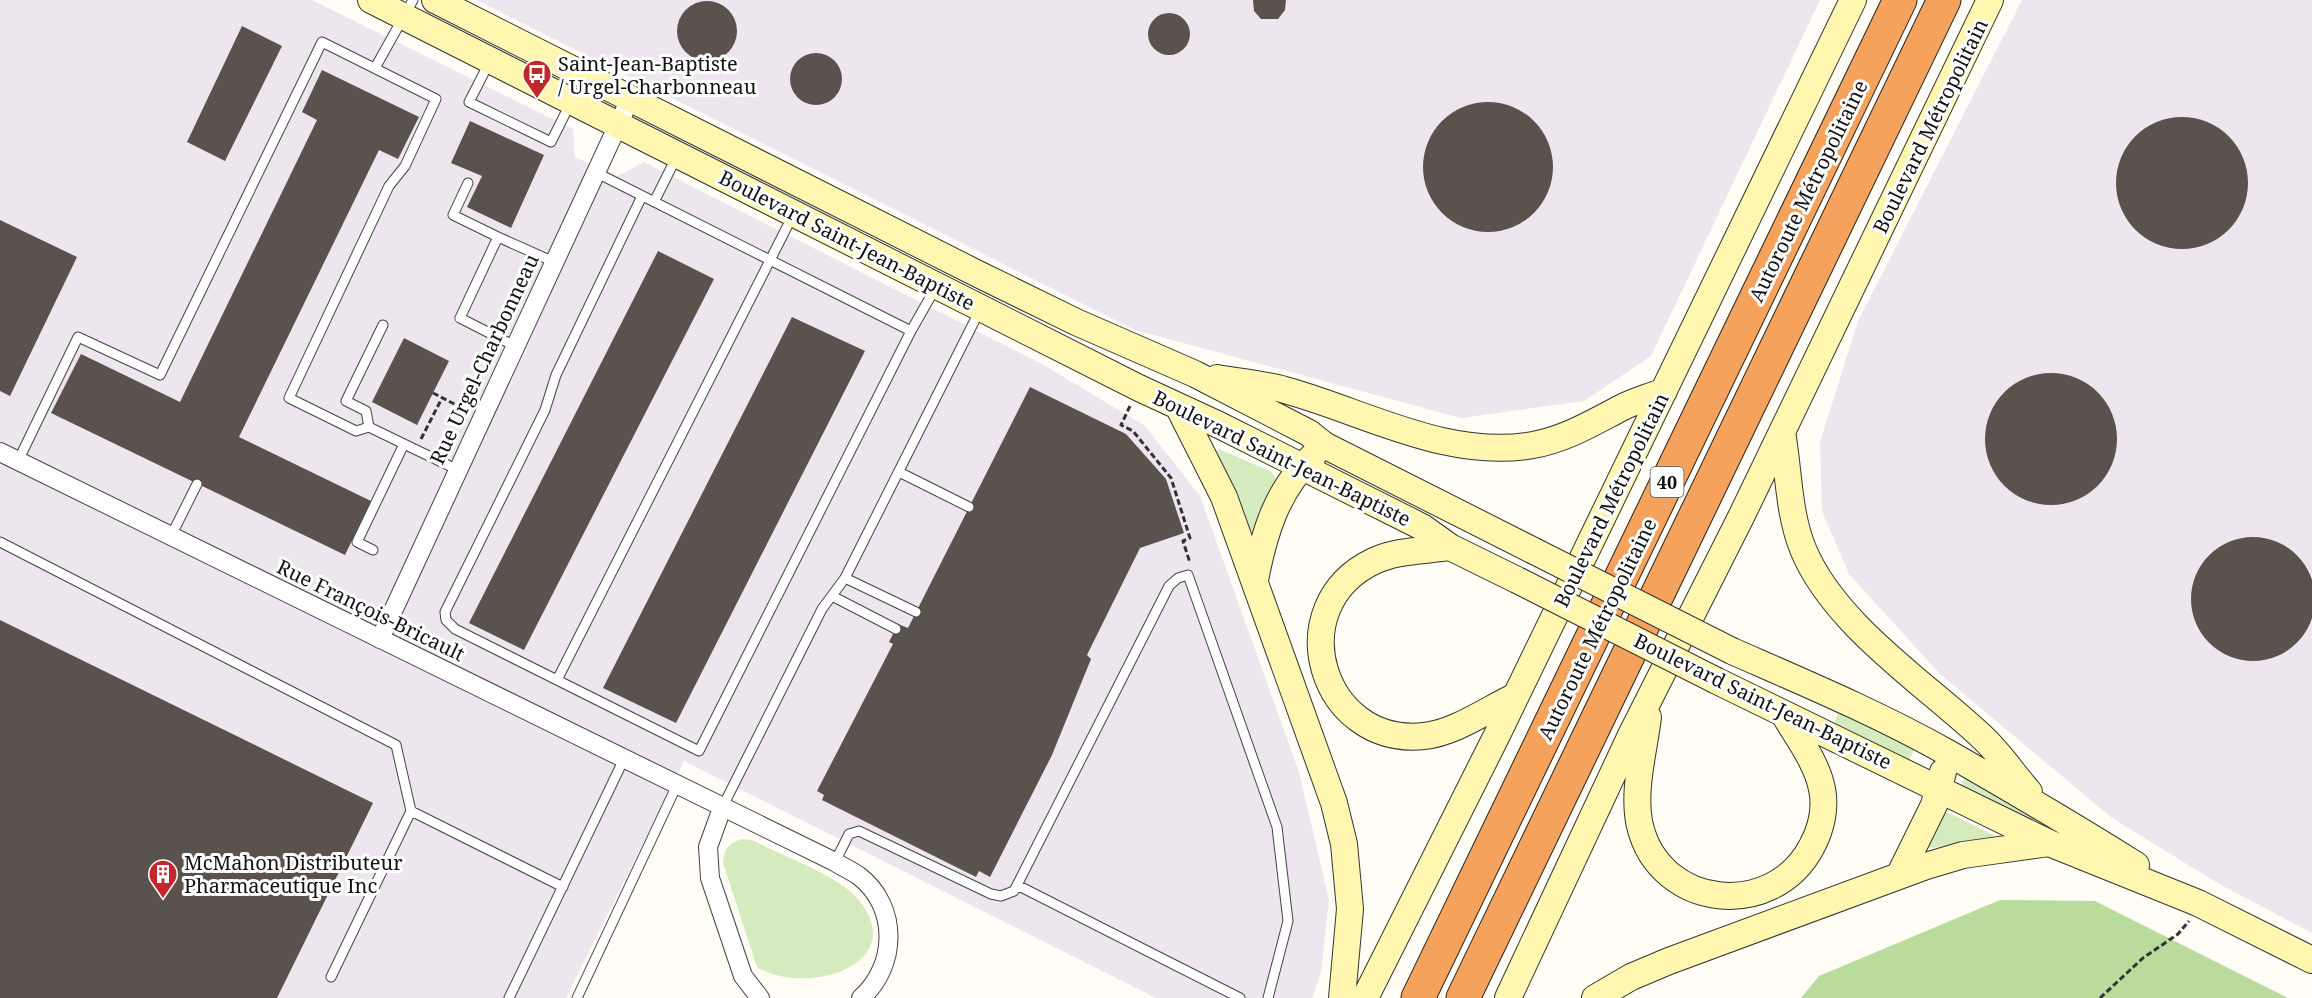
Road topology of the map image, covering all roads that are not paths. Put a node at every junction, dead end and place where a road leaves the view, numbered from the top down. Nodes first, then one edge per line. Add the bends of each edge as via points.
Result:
1 (371, 0) edge
2 (435, 0) edge
3 (1853, 0) edge
4 (1900, 0) edge
5 (1944, 0) edge
6 (1990, 0) edge
7 (409, 8) edge
8 (490, 60) junction
9 (375, 68) junction
10 (630, 99) junction
11 (571, 101) junction
12 (618, 124) junction
13 (678, 154) junction
14 (595, 172) junction
15 (468, 183) dead end
16 (642, 196) junction
17 (654, 201) junction
18 (794, 213) junction
19 (498, 237) junction
20 (771, 261) junction
21 (554, 262) junction
22 (937, 285) junction
23 (981, 308) junction
24 (383, 325) dead end
25 (911, 331) junction
26 (515, 346) junction
27 (1195, 374) junction
28 (1664, 391) junction
29 (1179, 408) junction
30 (369, 427) junction
31 (1782, 432) junction
32 (404, 444) junction
33 (1324, 445) junction
34 (0, 452) edge
35 (18, 460) junction
36 (1301, 467) junction
37 (458, 470) junction
38 (899, 472) junction
39 (197, 484) dead end
40 (969, 507) dead end
41 (171, 536) junction
42 (0, 542) edge
43 (1450, 547) junction
44 (373, 550) dead end
45 (845, 578) junction
46 (1255, 580) junction
47 (832, 596) junction
48 (916, 612) dead end
49 (896, 629) dead end
50 (380, 639) junction
51 (557, 680) junction
52 (1652, 693) junction
53 (1516, 696) junction
54 (1785, 716) junction
55 (1948, 753) junction
56 (624, 759) junction
57 (677, 785) junction
58 (1939, 788) junction
59 (2038, 804) junction
60 (722, 808) junction
61 (411, 811) junction
62 (2049, 843) junction
63 (835, 862) junction
64 (1899, 876) junction
65 (1019, 886) junction
66 (563, 887) junction
67 (2198, 903) junction
68 (2312, 960) edge
69 (331, 977) dead end
70 (509, 998) edge
71 (577, 998) edge
72 (760, 998) edge
73 (861, 998) edge
74 (1240, 998) edge
75 (1268, 998) edge
76 (1342, 998) edge
77 (1365, 998) edge
78 (1418, 998) edge
79 (1463, 998) edge
80 (1508, 998) edge
81 (1595, 998) edge

1 - 7 main road, Boulevard Saint-Jean-Baptiste
2 - 10 main road, Boulevard Saint-Jean-Baptiste
3 - 28 main road, Boulevard Métropolitain
4 - 78 highway, Autoroute Métropolitaine / 40
5 - 79 highway, Autoroute Métropolitaine / 40
6 - 31 main road, Boulevard Métropolitain
7 - 8 main road, Boulevard Saint-Jean-Baptiste
7 - 9 lane
8 - 11 main road, Boulevard Saint-Jean-Baptiste
8 - 11 lane via 469,102 551,142
9 - 30 lane via 436,99 405,166 389,186 289,398 356,431
9 - 35 lane via 322,42 160,375 78,337
10 - 12 street, Rue Urgel-Charbonneau
10 - 27 main road, Boulevard Saint-Jean-Baptiste via 1040,305
11 - 12 main road, Boulevard Saint-Jean-Baptiste
12 - 13 main road, Boulevard Saint-Jean-Baptiste
12 - 14 street, Rue Urgel-Charbonneau
13 - 17 lane
13 - 18 main road, Boulevard Saint-Jean-Baptiste
14 - 16 lane
14 - 21 street, Rue Urgel-Charbonneau
15 - 19 lane via 453,215
16 - 17 lane
16 - 51 lane via 556,375 545,410 445,612 446,620 455,630
17 - 20 lane
18 - 20 lane
18 - 22 main road, Boulevard Saint-Jean-Baptiste
19 - 21 lane
19 - 26 lane via 460,318
20 - 25 lane
20 - 51 lane
21 - 26 street, Rue Urgel-Charbonneau
22 - 23 main road, Boulevard Saint-Jean-Baptiste
22 - 25 lane
23 - 29 main road, Boulevard Saint-Jean-Baptiste
23 - 38 lane
24 - 30 lane via 346,401 366,411
25 - 51 lane via 699,751
26 - 37 street, Rue Urgel-Charbonneau
27 - 28 main road via 1283,390 1448,442 1494,448 1532,445 1568,435
27 - 33 main road, Boulevard Saint-Jean-Baptiste via 1310,433
28 - 53 main road, Boulevard Métropolitain
29 - 36 main road, Boulevard Saint-Jean-Baptiste
29 - 46 main road via 1218,483
30 - 32 lane
31 - 52 main road, Boulevard Métropolitain
31 - 59 main road via 1793,518 1822,584 1856,625 1984,738
32 - 37 lane
32 - 44 lane via 357,542
33 - 36 main road
33 - 55 main road, Boulevard Saint-Jean-Baptiste, bridge via 1732,651 1845,701
34 - 35 street, Rue François-Bricault
35 - 41 street, Rue François-Bricault
36 - 43 main road, Boulevard Saint-Jean-Baptiste via 1422,527
36 - 46 main road via 1271,520
37 - 50 street, Rue Urgel-Charbonneau
38 - 40 lane
38 - 45 lane
39 - 41 lane
41 - 50 street, Rue François-Bricault
42 - 61 lane via 396,745
43 - 53 main road via 1384,556 1355,572 1338,588 1326,610 1321,635 1322,659 1329,682 1342,703 1360,720 1385,732 1409,736 1446,732
43 - 54 main road, Boulevard Saint-Jean-Baptiste, bridge
45 - 47 lane
45 - 48 lane
46 - 76 main road via 1334,803 1344,844 1350,909
47 - 49 lane
47 - 60 lane
50 - 56 street, Rue François-Bricault
52 - 54 main road via 1638,794 1640,826 1650,850 1667,871 1689,887 1713,895 1737,897 1774,886 1794,871 1816,839 1822,816 1822,790 1813,765
52 - 80 main road, Boulevard Métropolitain
53 - 77 main road, Boulevard Métropolitain
54 - 58 main road, Boulevard Saint-Jean-Baptiste
55 - 58 main road
55 - 59 main road, Boulevard Saint-Jean-Baptiste
56 - 57 street, Rue François-Bricault
56 - 66 lane
57 - 60 street, Rue François-Bricault
57 - 71 lane
58 - 62 main road, Boulevard Saint-Jean-Baptiste
58 - 64 main road
59 - 67 main road, Boulevard Saint-Jean-Baptiste
60 - 63 street, Rue François-Bricault
60 - 72 street via 708,847 708,872 738,963 750,988
61 - 66 lane
61 - 69 lane
62 - 64 main road via 1963,855
62 - 67 main road, Boulevard Saint-Jean-Baptiste
63 - 65 lane via 849,834 859,831 994,895 1006,895
63 - 73 street, Rue François-Bricault via 860,876 887,918 888,955 877,981
64 - 81 main road via 1669,961
65 - 74 lane
65 - 75 lane via 1169,586 1188,575 1277,826 1288,921
66 - 70 lane
67 - 68 main road, Boulevard Saint-Jean-Baptiste

